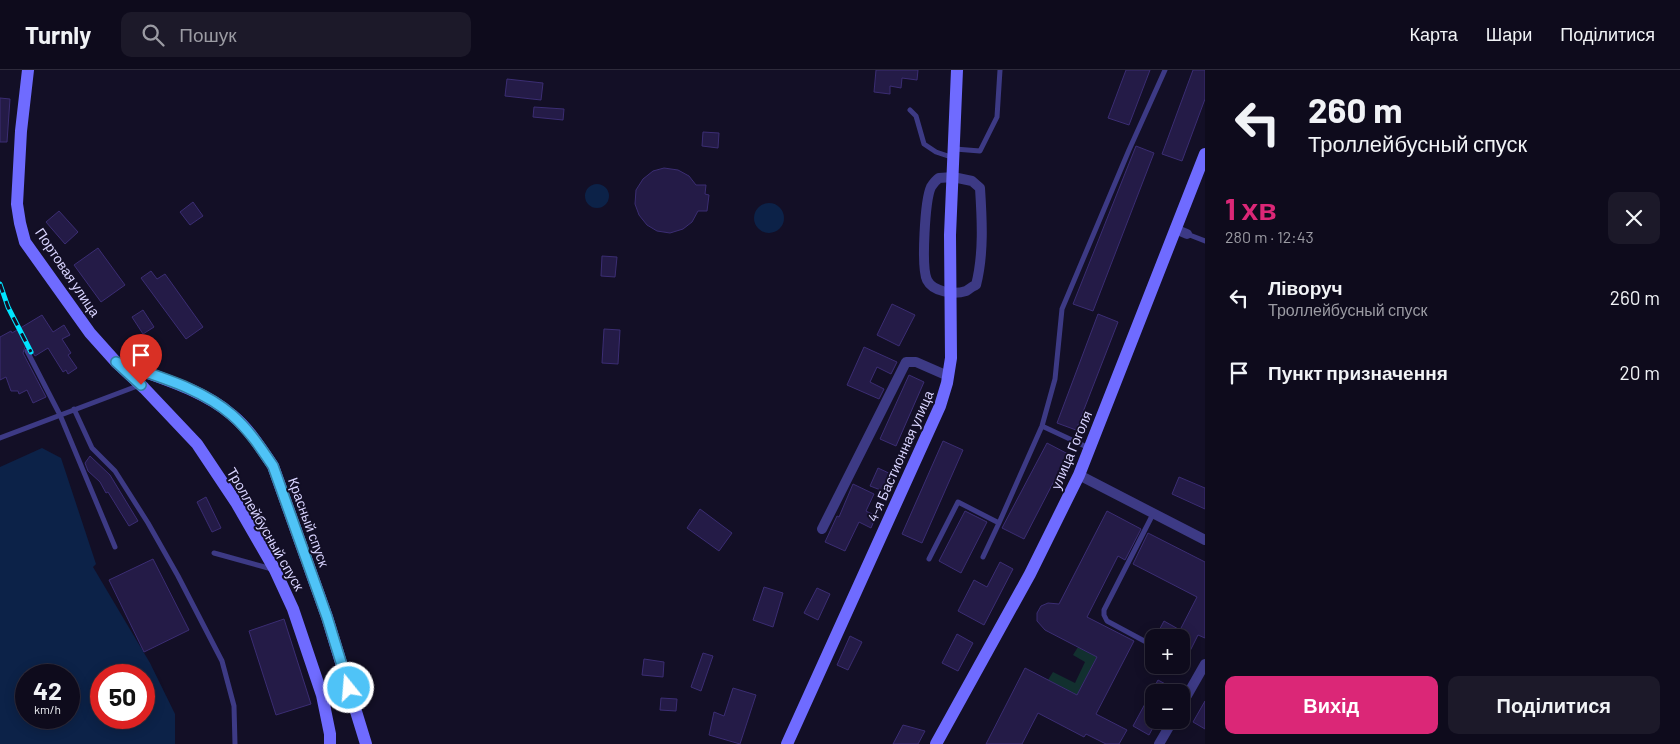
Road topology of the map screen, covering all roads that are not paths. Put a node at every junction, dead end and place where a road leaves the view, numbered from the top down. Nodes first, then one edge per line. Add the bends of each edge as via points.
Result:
1 (28, 70) edge
2 (957, 70) edge
3 (1000, 70) edge
4 (1165, 70) edge
5 (910, 110) dead end
6 (954, 154) junction
7 (1205, 154) edge
8 (953, 177) junction
9 (1181, 232) junction
10 (1205, 241) edge
11 (951, 292) junction
12 (27, 351) dead end
13 (116, 362) junction
14 (948, 376) junction
15 (141, 385) junction
16 (74, 409) junction
17 (60, 415) junction
18 (1042, 426) junction
19 (0, 438) edge
20 (1090, 448) junction
21 (1079, 475) junction
22 (1153, 514) junction
23 (999, 523) junction
24 (822, 529) dead end
25 (1205, 540) edge
26 (115, 548) dead end
27 (214, 552) dead end
28 (983, 557) dead end
29 (929, 558) dead end
30 (275, 570) junction
31 (1145, 641) edge
32 (1205, 664) edge
33 (1190, 690) edge
34 (1168, 729) edge
35 (235, 744) edge
36 (330, 744) edge
37 (366, 744) edge
38 (787, 744) edge
39 (936, 744) edge
40 (1160, 744) edge

1 - 13 main road, Портовая улица via 17,204 25,242 90,333
2 - 6 main road, 4-я Бастионная улица
3 - 6 lane via 997,117 980,151
4 - 18 lane via 1062,309 1055,379
5 - 6 lane via 916,116 924,144 936,152
6 - 8 main road, 4-я Бастионная улица
7 - 9 main road, улица Гоголя
8 - 11 main road, 4-я Бастионная улица
8 - 11 street via 939,178 931,187 924,258 926,278 931,286
8 - 11 street via 972,181 980,188 980,238 976,284 965,291
9 - 10 lane
9 - 20 main road, улица Гоголя
11 - 14 main road, 4-я Бастионная улица
12 - 17 lane
13 - 15 main road, Троллейбусный спуск
13 - 37 main road, Красный спуск via 187,389 231,414 273,466 324,608
14 - 24 street via 916,362 906,362
14 - 38 main road, 4-я Бастионная улица via 940,406
15 - 16 lane
15 - 30 main road, Троллейбусный спуск via 198,444
16 - 17 lane
16 - 35 lane via 92,448 115,471 148,523 222,662 234,706
17 - 19 lane
17 - 26 lane
18 - 20 lane
18 - 23 lane
20 - 21 main road, улица Гоголя
21 - 22 street
21 - 39 main road, улица Гоголя via 1030,574
22 - 25 street
22 - 31 lane via 1104,610 1107,620
23 - 28 lane
23 - 29 lane via 958,502
27 - 30 lane
30 - 36 main road, Троллейбусный спуск via 308,650 322,695
32 - 33 street
34 - 40 street

